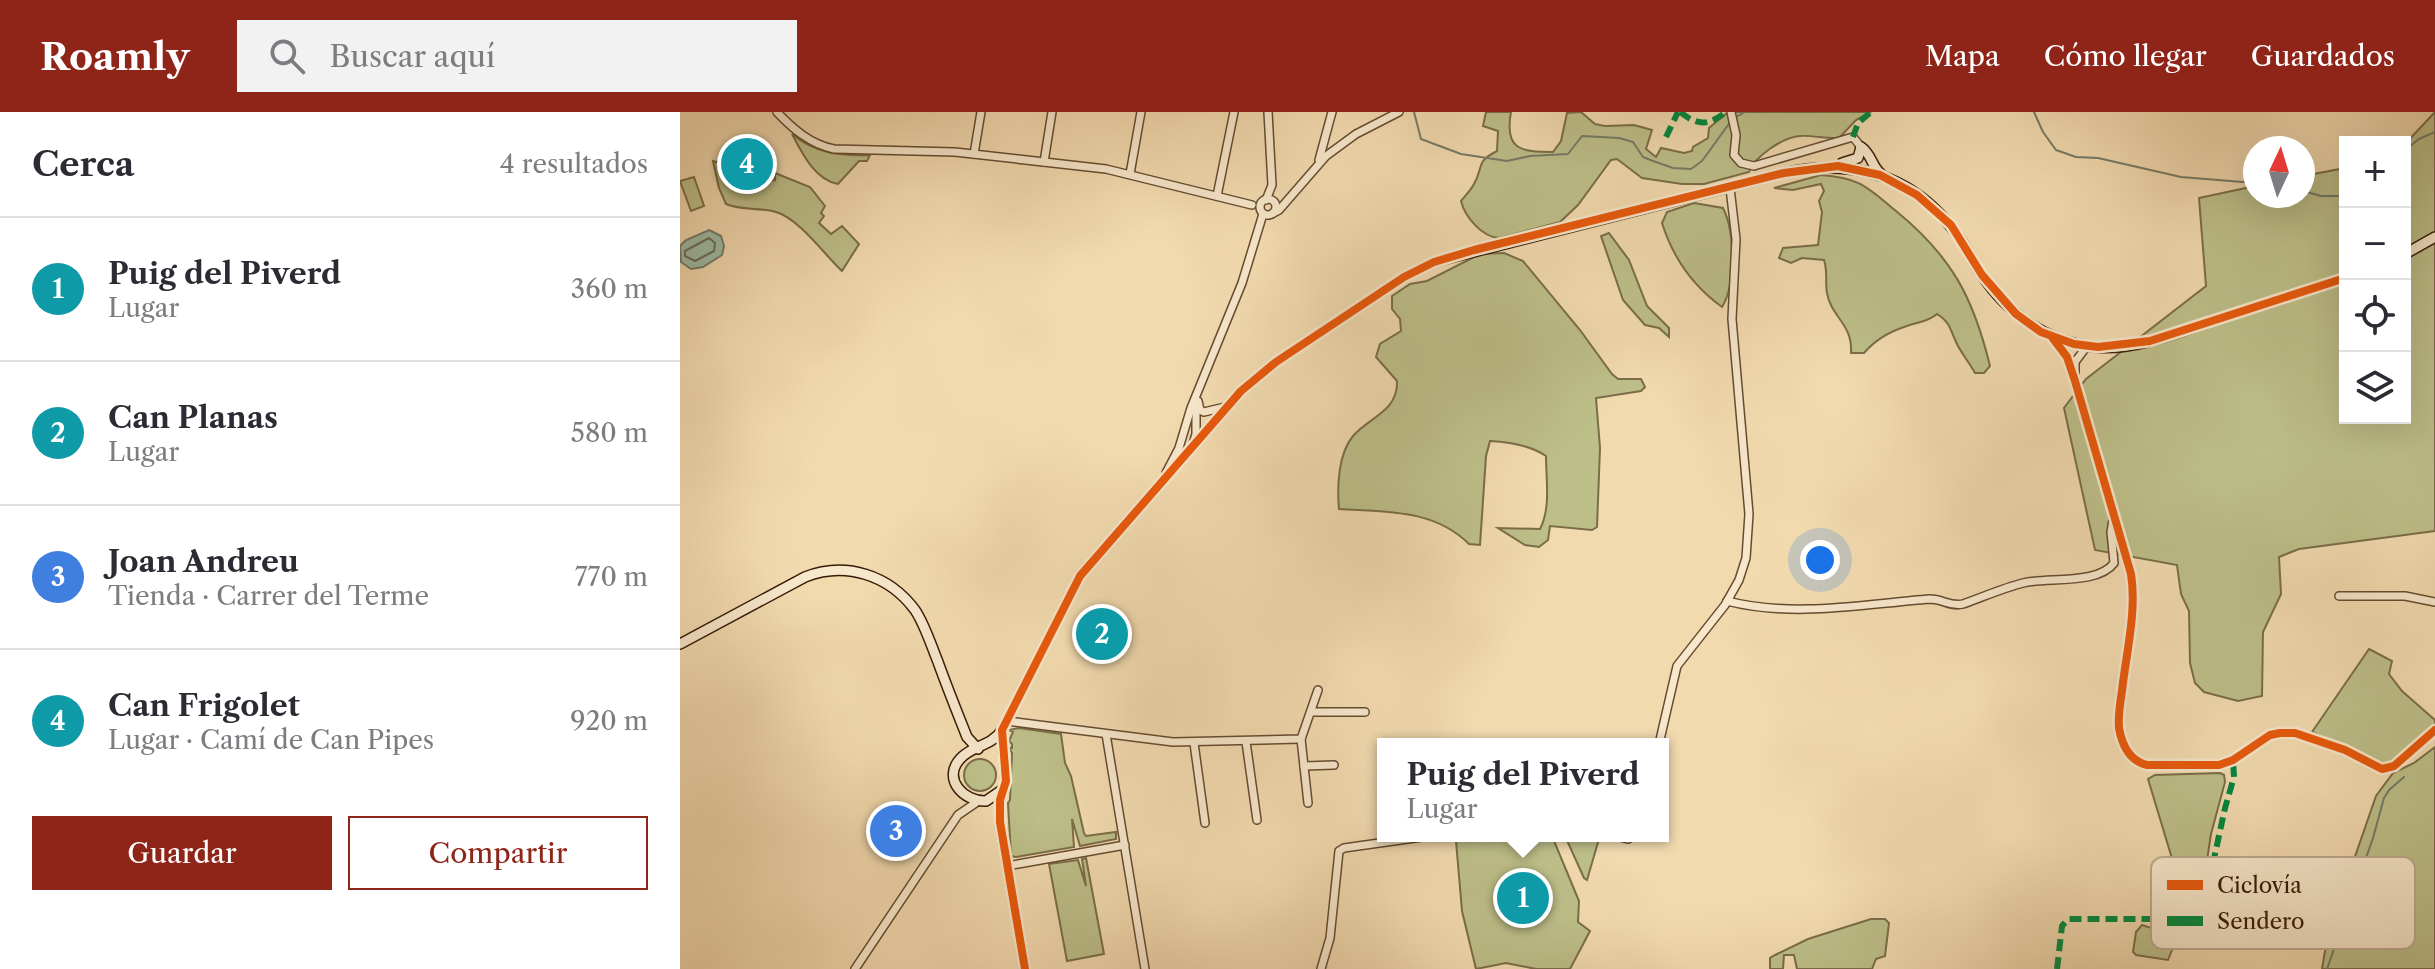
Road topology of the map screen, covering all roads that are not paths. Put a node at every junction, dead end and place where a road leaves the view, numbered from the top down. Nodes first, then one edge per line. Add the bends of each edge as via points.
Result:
1 (777, 112) edge
2 (981, 112) edge
3 (1052, 112) edge
4 (1141, 112) edge
5 (1234, 112) edge
6 (1268, 112) edge
7 (1332, 112) edge
8 (1399, 112) edge
9 (1733, 116) edge
10 (1325, 142) junction
11 (1340, 146) junction
12 (1861, 147) junction
13 (974, 154) junction
14 (1044, 162) junction
15 (1318, 162) junction
16 (1863, 165) junction
17 (1825, 166) junction
18 (1130, 174) junction
19 (1891, 180) junction
20 (1730, 188) junction
21 (1217, 196) junction
22 (1264, 201) junction
23 (1252, 205) junction
24 (1267, 214) junction
25 (2435, 237) edge
26 (2411, 251) edge
27 (2339, 280) edge
28 (2052, 337) junction
29 (2087, 346) junction
30 (2075, 381) junction
31 (1197, 395) junction
32 (1230, 404) junction
33 (1186, 427) junction
34 (1209, 429) junction
35 (1196, 434) junction
36 (1190, 451) junction
37 (1159, 486) junction
38 (2113, 520) junction
39 (2339, 596) dead end
40 (1727, 601) junction
41 (2435, 602) edge
42 (680, 646) edge
43 (1318, 690) dead end
44 (1311, 712) junction
45 (1365, 712) dead end
46 (1005, 726) junction
47 (2435, 730) edge
48 (1106, 734) junction
49 (1660, 738) edge
50 (1301, 739) junction
51 (1246, 742) junction
52 (1194, 743) junction
53 (978, 749) junction
54 (961, 758) junction
55 (1003, 762) junction
56 (1334, 765) dead end
57 (1304, 766) junction
58 (1002, 790) junction
59 (982, 801) junction
60 (1308, 803) dead end
61 (1257, 820) dead end
62 (1000, 822) junction
63 (1205, 823) dead end
64 (1387, 842) edge
65 (1125, 845) junction
66 (1007, 866) junction
67 (855, 969) edge
68 (1025, 969) edge
69 (1145, 969) edge
70 (1321, 969) edge

1 - 13 street via 801,134 834,149
2 - 13 street
3 - 14 street
4 - 18 street
5 - 21 street
6 - 22 street via 1272,185
7 - 10 street
8 - 11 street
9 - 12 street via 1734,155 1746,165 1853,137
10 - 11 street via 1326,148
10 - 15 street
11 - 15 street
12 - 16 street via 1867,159
12 - 19 street via 1869,152 1875,169
13 - 14 street
14 - 18 street
15 - 24 street via 1279,210
16 - 17 street
16 - 17 street
16 - 19 street
17 - 20 street
18 - 21 street
19 - 28 street via 1938,213 2000,298
20 - 32 street via 1434,262 1276,362
20 - 40 street via 1736,239 1732,319 1749,514 1746,558
21 - 23 street
22 - 23 street
22 - 24 street via 1260,208
22 - 24 street via 1274,204
23 - 24 street
24 - 31 street
25 - 26 street
27 - 29 street via 2150,341
28 - 29 street
28 - 30 street via 2067,357
29 - 30 street via 2075,362
30 - 38 street
31 - 32 street via 1204,412
31 - 33 street
31 - 35 street
32 - 34 street
33 - 35 street
33 - 37 street
34 - 35 street
34 - 36 street
35 - 36 street
36 - 37 street
37 - 46 street via 1080,576
38 - 40 street via 2114,563 2106,571 2021,584 1954,606 1930,599 1790,610
38 - 47 street via 2133,588 2119,727 2128,753 2142,764 2219,765 2270,735 2295,733 2382,769 2394,766
39 - 41 street via 2405,596
40 - 49 street via 1677,666
42 - 53 street via 817,572 863,573 888,584 915,610 967,737
42 - 54 street via 809,579 838,574 874,581 900,599 918,623 961,730
43 - 44 street
44 - 45 street
44 - 50 street
46 - 48 street
46 - 53 street via 997,739
46 - 55 street
48 - 52 street
48 - 65 street
50 - 51 street
50 - 57 street
51 - 52 street
51 - 61 street
52 - 63 street
53 - 54 street
53 - 55 street
54 - 59 street via 954,771 956,786 969,799
55 - 58 street
56 - 57 street
57 - 60 street
58 - 59 street
58 - 62 street
59 - 62 street
59 - 67 street via 958,815
62 - 66 street
64 - 70 street via 1339,851 1330,938
65 - 66 street
65 - 69 street
66 - 68 street

